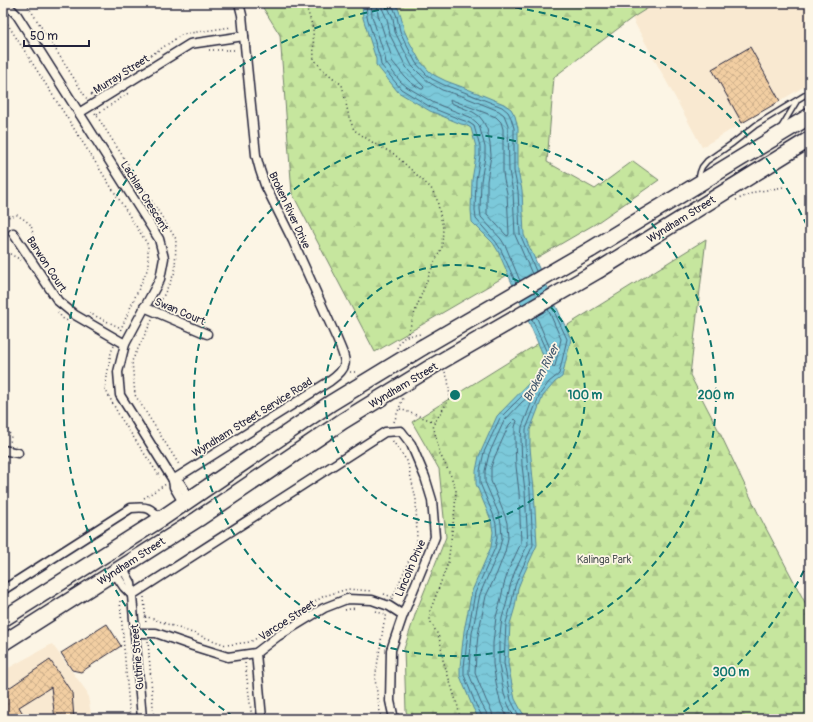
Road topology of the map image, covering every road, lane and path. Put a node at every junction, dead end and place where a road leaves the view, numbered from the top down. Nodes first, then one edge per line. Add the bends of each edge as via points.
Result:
1 (5, 3) edge
2 (26, 3) edge
3 (239, 3) edge
4 (305, 3) edge
5 (3, 17) edge
6 (244, 36) junction
7 (206, 50) dead end
8 (234, 50) dead end
9 (135, 89) dead end
10 (810, 92) edge
11 (798, 99) junction
12 (91, 105) junction
13 (79, 113) junction
14 (96, 114) junction
15 (807, 119) edge
16 (776, 137) junction
17 (809, 140) edge
18 (702, 182) junction
19 (732, 187) junction
20 (3, 222) edge
21 (13, 233) dead end
22 (37, 253) dead end
23 (144, 308) junction
24 (84, 310) dead end
25 (156, 312) junction
26 (122, 328) junction
27 (207, 334) dead end
28 (407, 336) dead end
29 (117, 339) junction
30 (125, 344) junction
31 (342, 371) joint
32 (406, 394) dead end
33 (400, 409) junction
34 (435, 422) dead end
35 (390, 433) junction
36 (3, 450) edge
37 (18, 453) dead end
38 (180, 466) dead end
39 (162, 479) dead end
40 (173, 480) junction
41 (187, 502) junction
42 (131, 508) junction
43 (161, 519) junction
44 (198, 519) junction
45 (107, 552) junction
46 (118, 570) junction
47 (3, 590) edge
48 (144, 593) dead end
49 (377, 593) dead end
50 (132, 595) junction
51 (385, 595) dead end
52 (392, 597) junction
53 (120, 601) dead end
54 (389, 606) junction
55 (360, 608) dead end
56 (373, 610) dead end
57 (340, 611) dead end
58 (403, 615) junction
59 (145, 616) junction
60 (386, 616) junction
61 (3, 619) edge
62 (281, 623) dead end
63 (275, 627) dead end
64 (135, 633) junction
65 (147, 633) junction
66 (3, 644) edge
67 (256, 654) junction
68 (245, 661) dead end
69 (130, 719) edge
70 (142, 719) edge
71 (154, 719) edge
72 (252, 719) edge
73 (262, 719) edge
74 (381, 719) edge
75 (394, 719) edge

1 - 13 street, Lachlan Crescent via 17,15
2 - 12 path
3 - 6 street, Broken River Drive
4 - 28 path via 314,28 314,59 342,85 348,117 354,130 394,154 431,188 437,200 443,228 442,247
5 - 26 path via 148,245 148,268
6 - 12 street, Murray Street via 190,44
6 - 31 street, Broken River Drive via 255,148 260,170 344,355
7 - 8 path
9 - 14 path
10 - 11 lane
11 - 16 lane
11 - 18 lane via 756,125 707,161 700,172
12 - 13 street, Murray Street
12 - 14 path
13 - 23 street, Lachlan Crescent via 159,239 164,258 160,279
14 - 25 path via 176,239 175,272
15 - 16 highway, Wyndham Street
16 - 18 highway, Wyndham Street
17 - 19 highway, Wyndham Street
18 - 19 highway via 716,189
18 - 41 highway, Wyndham Street, bridge via 331,403
19 - 44 highway, Wyndham Street, bridge via 599,270 343,421
20 - 22 path via 7,217 17,215 31,225
21 - 29 street, Barwon Court via 58,301 75,315
23 - 25 street, Swan Court
23 - 30 street, Lachlan Crescent
24 - 26 path
25 - 27 street, Swan Court
25 - 38 path via 132,361 135,395
26 - 29 path
29 - 30 street, Barwon Court
29 - 39 path via 111,352 105,389 120,417
30 - 40 street, Lachlan Crescent via 118,372 120,395
31 - 40 street, Wyndham Street Service Road
32 - 33 path
33 - 34 path
33 - 35 path
35 - 50 street via 385,432
35 - 52 path via 407,461 416,499 417,542
35 - 58 street, Lincoln Drive via 401,431 412,444 432,500 435,537
36 - 37 street
40 - 41 street, Lachlan Crescent via 174,487
40 - 42 path
41 - 43 highway, Wyndham Street
41 - 44 highway
42 - 43 street via 142,507 152,510
42 - 47 street
43 - 45 highway, Wyndham Street
44 - 46 highway, Wyndham Street
45 - 46 highway
45 - 61 highway, Wyndham Street
46 - 50 street via 124,587
46 - 66 highway, Wyndham Street
48 - 59 path
49 - 62 path via 348,589 324,596
50 - 64 street, Guthrie Street
51 - 52 path
52 - 54 path
53 - 69 path
54 - 58 street, Varcoe Street
54 - 60 path
54 - 67 street, Varcoe Street via 372,600 347,599 324,608 278,636
55 - 57 path
56 - 60 path
58 - 75 street, Lincoln Drive via 391,650 390,701
59 - 63 path via 226,645 250,642
59 - 65 path
60 - 74 path via 376,679
64 - 65 street, Varcoe Street
64 - 70 street, Guthrie Street
65 - 67 street, Varcoe Street via 156,633 228,657
65 - 71 path
67 - 73 street
68 - 72 path

